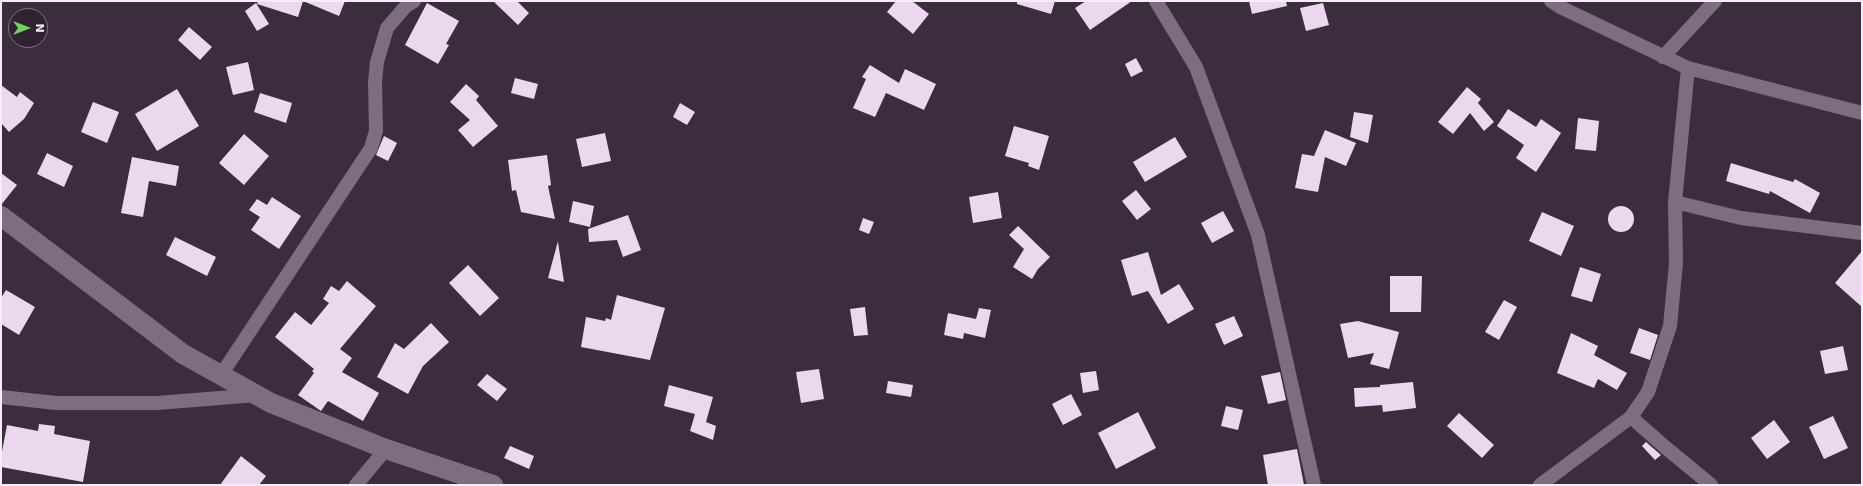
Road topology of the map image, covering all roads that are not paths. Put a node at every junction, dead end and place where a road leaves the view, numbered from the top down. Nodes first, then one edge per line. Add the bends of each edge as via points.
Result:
1 (414, 1) edge
2 (1156, 1) edge
3 (1551, 1) edge
4 (1715, 1) edge
5 (1663, 57) junction
6 (1688, 68) junction
7 (1862, 114) edge
8 (1675, 202) junction
9 (1, 216) edge
10 (1862, 233) edge
11 (221, 375) junction
12 (257, 395) junction
13 (1, 397) edge
14 (1631, 417) junction
15 (386, 449) junction
16 (356, 485) edge
17 (493, 485) edge
18 (1314, 485) edge
19 (1540, 485) edge
20 (1711, 485) edge

1 - 11 street via 406,6 387,28 377,62 376,131 371,148
2 - 18 street via 1196,66 1258,235
3 - 5 street
4 - 5 street
5 - 6 street
6 - 7 street
6 - 8 street
8 - 10 street via 1741,218
8 - 14 street via 1676,263 1670,326 1648,392
9 - 11 street via 183,354
11 - 12 street
12 - 13 street via 157,403 56,403
12 - 15 street
14 - 19 street
14 - 20 street
15 - 16 street
15 - 17 street

